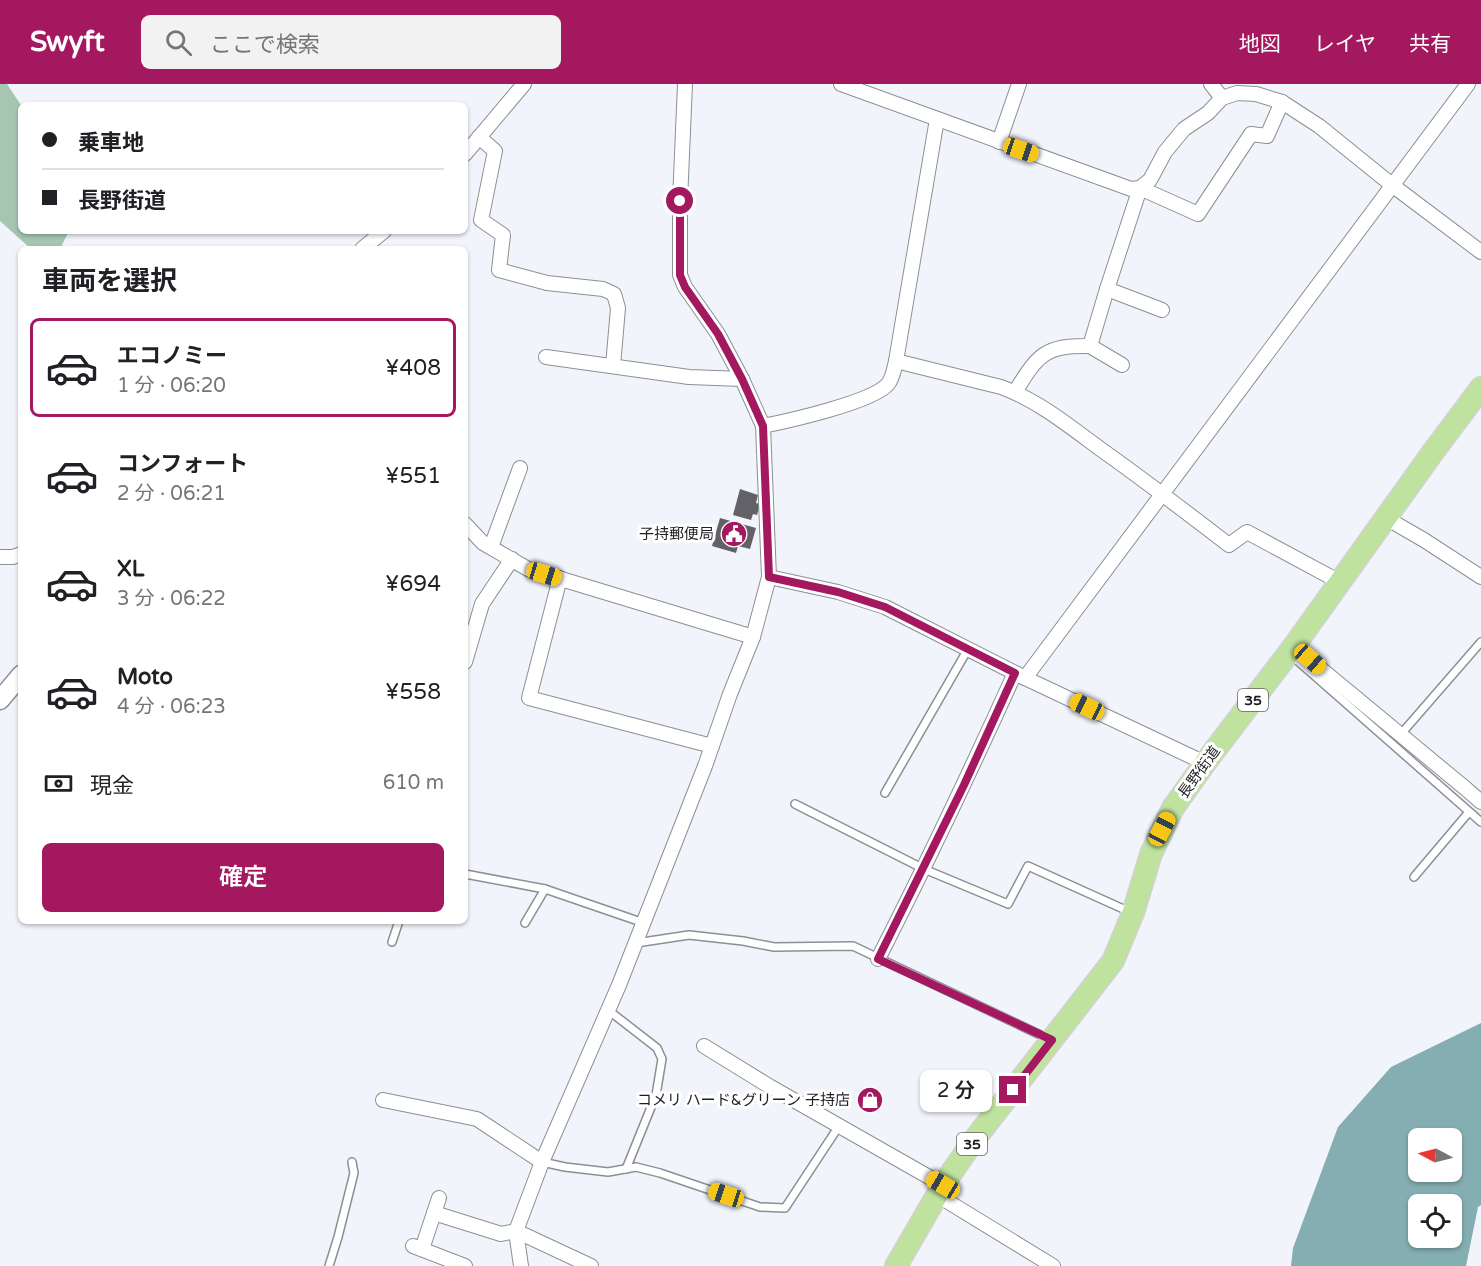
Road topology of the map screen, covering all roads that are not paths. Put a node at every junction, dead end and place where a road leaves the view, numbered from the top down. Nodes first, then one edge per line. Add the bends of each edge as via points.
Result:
1 (524, 84) edge
2 (685, 84) edge
3 (841, 84) edge
4 (1019, 84) edge
5 (1211, 84) edge
6 (1468, 84) edge
7 (1222, 98) junction
8 (1282, 102) junction
9 (937, 119) junction
10 (479, 136) junction
11 (999, 142) junction
12 (468, 150) edge
13 (1392, 185) junction
14 (1140, 188) junction
15 (380, 234) edge
16 (366, 246) edge
17 (1481, 252) edge
18 (1107, 289) junction
19 (1162, 310) dead end
20 (1090, 346) junction
21 (546, 357) dead end
22 (896, 361) junction
23 (1122, 365) dead end
24 (613, 366) junction
25 (742, 379) junction
26 (1481, 388) edge
27 (1015, 392) junction
28 (763, 426) junction
29 (520, 468) dead end
30 (1162, 493) junction
31 (1386, 518) junction
32 (468, 527) edge
33 (491, 547) junction
34 (18, 556) edge
35 (0, 557) edge
36 (512, 559) junction
37 (769, 577) junction
38 (1481, 577) edge
39 (560, 579) junction
40 (1340, 582) junction
41 (753, 637) junction
42 (1481, 642) edge
43 (968, 648) junction
44 (1292, 649) junction
45 (468, 652) edge
46 (1020, 676) junction
47 (18, 679) edge
48 (0, 700) edge
49 (1372, 718) junction
50 (1401, 734) junction
51 (712, 746) junction
52 (1205, 763) junction
53 (1426, 765) junction
54 (885, 793) dead end
55 (1481, 802) edge
56 (795, 804) dead end
57 (1469, 812) junction
58 (1481, 822) edge
59 (924, 869) junction
60 (468, 875) edge
61 (1414, 877) dead end
62 (545, 890) junction
63 (1132, 913) junction
64 (525, 923) dead end
65 (644, 923) junction
66 (398, 924) edge
67 (392, 942) dead end
68 (636, 943) junction
69 (878, 959) junction
70 (608, 1010) junction
71 (1052, 1040) junction
72 (704, 1046) dead end
73 (383, 1100) dead end
74 (839, 1126) junction
75 (352, 1162) dead end
76 (542, 1162) junction
77 (626, 1169) junction
78 (940, 1190) junction
79 (439, 1198) dead end
80 (434, 1213) junction
81 (516, 1231) junction
82 (329, 1266) edge
83 (465, 1266) edge
84 (521, 1266) edge
85 (591, 1266) edge
86 (896, 1266) edge
87 (1053, 1266) edge

1 - 10 street
2 - 25 street via 680,275
3 - 9 street
4 - 11 street
5 - 7 street
6 - 13 street
7 - 8 street via 1237,93 1256,94
7 - 14 street via 1184,129 1165,152 1150,180
8 - 13 street
8 - 14 street via 1267,136 1251,134 1198,214
9 - 11 street
9 - 22 street
10 - 12 street
10 - 24 street via 495,151 481,220 503,235 499,270 547,284 603,289 614,294 618,308
11 - 14 street via 1131,189
13 - 17 street
13 - 30 street
14 - 18 street
15 - 16 street
18 - 19 street
18 - 20 street
20 - 23 street
20 - 27 street via 1052,350 1037,359
21 - 24 street
22 - 27 street
22 - 28 street via 889,383 869,396
24 - 25 street via 689,377
25 - 28 street
26 - 31 main road, 長野街道 / 35
27 - 30 street via 1049,411
28 - 37 street
29 - 33 street
30 - 40 street via 1229,545 1247,532
30 - 46 street
31 - 38 street
31 - 40 main road, 長野街道 / 35
32 - 33 street
33 - 36 street
34 - 35 street
36 - 39 street via 528,569
36 - 45 street via 482,604
37 - 41 street
37 - 43 street via 885,607
39 - 41 street
39 - 51 street via 529,698
40 - 44 main road, 長野街道 / 35
41 - 51 street
42 - 50 lane
43 - 46 street
43 - 54 lane
44 - 49 street
44 - 52 main road, 長野街道 / 35
46 - 52 street
46 - 59 street
47 - 48 street
49 - 50 street
49 - 53 lane
50 - 53 street
51 - 65 street
52 - 63 main road, 長野街道 / 35 via 1162,829
53 - 55 street
53 - 57 lane
56 - 59 lane
57 - 58 lane
57 - 61 lane
59 - 63 lane via 1008,904 1028,866
59 - 69 street
60 - 62 lane
62 - 64 lane
62 - 65 lane
63 - 71 main road, 長野街道 / 35 via 1113,961
65 - 68 street
66 - 67 lane
68 - 69 lane via 689,935 774,947 853,946
68 - 70 street
69 - 71 lane
70 - 76 street
70 - 77 lane via 657,1048 662,1059 656,1095
71 - 78 main road, 長野街道 / 35
72 - 74 street
73 - 76 street via 477,1119
74 - 77 lane via 786,1208 760,1207 660,1173 636,1167
74 - 78 street
75 - 82 lane via 354,1173
76 - 77 lane via 608,1172
76 - 81 street
78 - 86 main road, 長野街道 / 35
78 - 87 street
79 - 80 street
80 - 81 street via 501,1234
80 - 83 street via 418,1247
81 - 84 street
81 - 85 street

